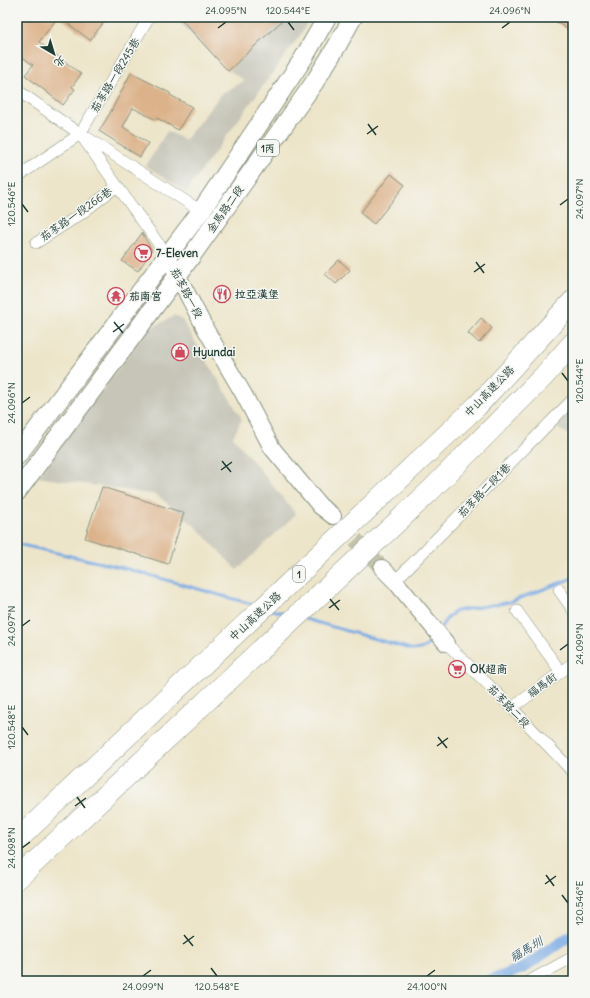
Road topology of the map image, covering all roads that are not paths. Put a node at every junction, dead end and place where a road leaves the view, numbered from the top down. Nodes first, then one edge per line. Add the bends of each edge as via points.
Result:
1 (149, 17) edge
2 (327, 17) edge
3 (353, 17) edge
4 (17, 83) edge
5 (17, 90) edge
6 (33, 102) junction
7 (80, 134) junction
8 (17, 178) edge
9 (117, 186) junction
10 (202, 211) junction
11 (36, 243) dead end
12 (168, 258) junction
13 (178, 275) junction
14 (573, 301) edge
15 (573, 343) edge
16 (573, 399) edge
17 (17, 456) edge
18 (17, 492) edge
19 (334, 516) tunnel mouth
20 (382, 568) tunnel mouth
21 (395, 581) junction
22 (559, 590) dead end
23 (573, 610) edge
24 (518, 612) dead end
25 (441, 635) joint
26 (573, 663) edge
27 (561, 672) junction
28 (512, 708) junction
29 (573, 772) edge
30 (17, 840) edge
31 (41, 856) junction
32 (17, 879) edge
33 (17, 893) edge
34 (573, 957) edge
35 (529, 981) edge

1 - 7 street, 茄苳路一段245巷
2 - 10 main road, 金馬路二段 / 1丙 via 303,59
3 - 13 main road, 金馬路二段 / 1丙 via 314,83
4 - 6 street
5 - 6 street, 茄苳路一段
6 - 7 street, 茄苳路一段
7 - 8 street
7 - 9 street, 茄苳路一段
7 - 10 street
9 - 11 street, 茄苳路一段266巷 via 81,214
9 - 12 street, 茄苳路一段
10 - 12 main road, 金馬路二段 / 1丙
12 - 13 street, 茄苳路一段
12 - 17 main road, 金馬路二段 / 1丙
13 - 18 main road, 金馬路二段 / 1丙
13 - 19 street, 茄苳路一段 via 272,448 320,506
14 - 30 highway, 中山高速公路 / 1 via 477,406
15 - 31 highway via 543,377 430,491
16 - 21 street, 茄苳路二段1巷
20 - 21 street, 茄苳路二段
21 - 25 street, 茄苳路二段
22 - 23 street
24 - 27 street
25 - 28 street, 茄苳路二段
26 - 27 street, 福馬街
27 - 28 street, 福馬街
28 - 29 street, 茄苳路二段
31 - 32 highway
31 - 33 highway
34 - 35 street

